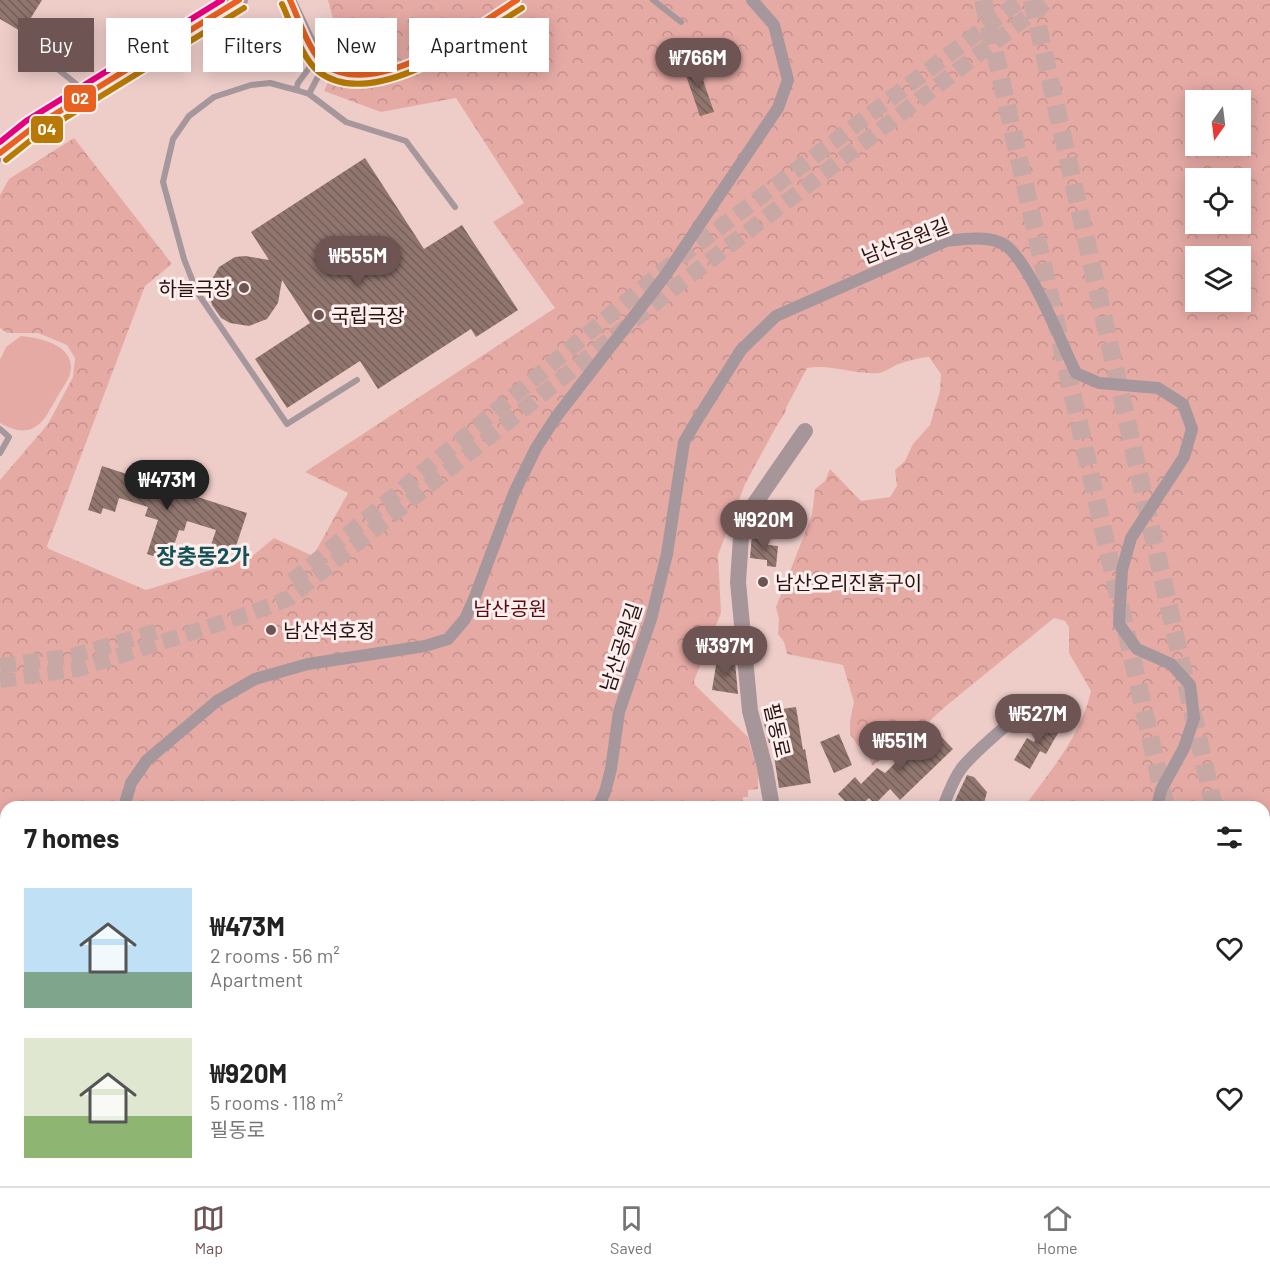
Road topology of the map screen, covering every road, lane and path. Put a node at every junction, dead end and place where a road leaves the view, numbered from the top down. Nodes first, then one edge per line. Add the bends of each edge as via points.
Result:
1 (239, 0) edge
2 (290, 0) edge
3 (517, 0) edge
4 (653, 0) edge
5 (752, 0) edge
6 (681, 22) dead end
7 (315, 48) edge
8 (315, 66) edge
9 (397, 68) edge
10 (61, 72) edge
11 (317, 72) edge
12 (343, 72) edge
13 (385, 72) edge
14 (296, 90) junction
15 (88, 94) junction
16 (309, 94) junction
17 (0, 153) edge
18 (455, 207) dead end
19 (357, 380) dead end
20 (0, 429) edge
21 (805, 431) dead end
22 (0, 453) edge
23 (1063, 718) dead end
24 (126, 801) edge
25 (601, 801) edge
26 (771, 801) edge
27 (945, 801) edge
28 (1158, 801) edge

1 - 15 main road
2 - 7 street
3 - 9 lane via 481,24
4 - 6 lane
5 - 24 street via 774,25 788,80 778,108 665,276 536,448 514,493 465,620 448,639 425,646 308,664 255,679 217,701 147,760 131,783
8 - 14 lane via 298,82
10 - 15 lane
11 - 16 lane
12 - 13 lane
14 - 16 lane
14 - 19 lane via 270,83 251,85 214,97 189,116 173,139 163,182 166,198 197,292 287,424
15 - 17 main road
16 - 18 lane via 346,122 406,141
20 - 22 lane via 9,436
21 - 26 street, 필동로 via 742,522 738,582 750,711
23 - 27 street via 1046,713 1020,716 1008,724 962,767
25 - 28 street, 남산공원길 via 611,769 619,712 651,619 667,554 684,442 741,350 776,316 946,241 976,237 1004,244 1025,268 1076,373 1099,383 1158,388 1184,404 1192,429 1184,457 1131,538 1122,570 1119,624 1137,649 1171,664 1190,685 1194,718

